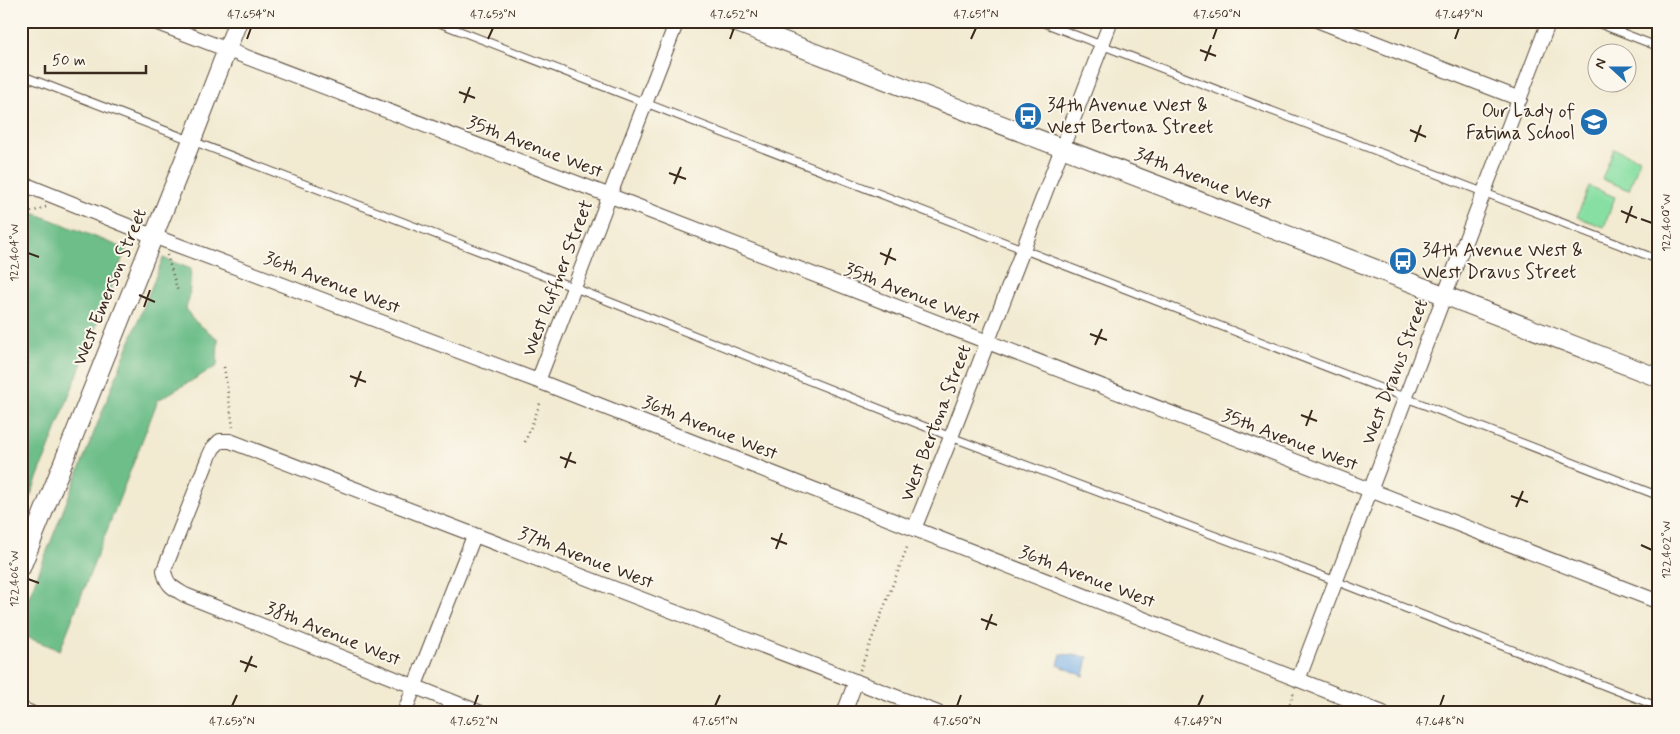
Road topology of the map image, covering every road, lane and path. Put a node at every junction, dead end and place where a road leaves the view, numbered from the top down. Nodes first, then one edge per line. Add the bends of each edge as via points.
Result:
1 (152, 21) edge
2 (238, 21) edge
3 (434, 21) edge
4 (677, 21) edge
5 (732, 21) edge
6 (1039, 21) edge
7 (1111, 21) edge
8 (1319, 21) edge
9 (1549, 21) edge
10 (1592, 21) edge
11 (1101, 46) junction
12 (1659, 47) edge
13 (227, 51) junction
14 (21, 75) edge
15 (1520, 99) junction
16 (646, 104) junction
17 (192, 140) junction
18 (1062, 148) junction
19 (21, 183) edge
20 (1484, 192) junction
21 (56, 196) junction
22 (610, 196) junction
23 (21, 213) edge
24 (153, 236) junction
25 (1023, 250) junction
26 (166, 253) dead end
27 (1659, 260) edge
28 (575, 288) junction
29 (178, 292) dead end
30 (1445, 295) junction
31 (988, 343) junction
32 (21, 352) edge
33 (224, 367) dead end
34 (21, 377) edge
35 (1659, 378) edge
36 (538, 381) junction
37 (1405, 398) junction
38 (541, 400) dead end
39 (233, 427) dead end
40 (951, 438) junction
41 (525, 442) dead end
42 (1370, 491) junction
43 (1659, 496) edge
44 (914, 529) junction
45 (474, 536) junction
46 (908, 545) dead end
47 (21, 568) edge
48 (1336, 581) junction
49 (173, 588) joint
50 (1659, 602) edge
51 (858, 675) junction
52 (1296, 686) junction
53 (415, 687) junction
54 (1659, 707) edge
55 (21, 709) edge
56 (31, 713) edge
57 (404, 713) edge
58 (481, 713) edge
59 (844, 713) edge
60 (938, 713) edge
61 (1286, 713) edge
62 (1383, 713) edge

1 - 13 street, 35th Avenue West
2 - 13 street, West Emerson Street
3 - 16 lane
4 - 16 street, West Ruffner Street
5 - 18 street, 34th Avenue West
6 - 11 lane
7 - 11 street, West Bertona Street
8 - 15 street
9 - 15 street, West Dravus Street
10 - 12 lane
11 - 18 street, West Bertona Street
11 - 20 lane
13 - 17 street, West Emerson Street
13 - 22 street, 35th Avenue West
14 - 17 lane
15 - 20 street, West Dravus Street
16 - 22 street, West Ruffner Street
16 - 25 lane
17 - 24 street, West Emerson Street
17 - 28 lane
18 - 25 street, West Bertona Street
18 - 30 street, 34th Avenue West
19 - 21 street, 36th Avenue West
20 - 27 lane
20 - 30 street, West Dravus Street
21 - 23 path via 51,205
21 - 24 street, 36th Avenue West
22 - 28 street, West Ruffner Street
22 - 31 street, 35th Avenue West
24 - 36 street, 36th Avenue West
24 - 47 street, West Emerson Street
25 - 31 street, West Bertona Street
25 - 37 lane
26 - 29 path
28 - 36 street, West Ruffner Street
28 - 40 lane
30 - 35 street, 34th Avenue West
30 - 37 street, West Dravus Street
31 - 40 street, West Bertona Street
31 - 42 street, 35th Avenue West
32 - 34 path via 27,355 28,368
33 - 39 path
36 - 44 street, 36th Avenue West
37 - 42 street, West Dravus Street
37 - 43 lane
38 - 41 path
40 - 44 street, West Bertona Street
40 - 48 lane
42 - 48 street, West Dravus Street
42 - 50 street, 35th Avenue West
44 - 52 street, 36th Avenue West
45 - 49 street, 37th Avenue West via 230,441 220,441 208,459 164,570 165,579
45 - 51 street, 37th Avenue West
45 - 53 street
46 - 51 path
48 - 52 street, West Dravus Street
48 - 54 lane
49 - 53 street, 38th Avenue West
51 - 59 street
51 - 60 street, 37th Avenue West
52 - 61 path
52 - 62 street, 36th Avenue West
53 - 57 street
53 - 58 street, 38th Avenue West
55 - 56 street

